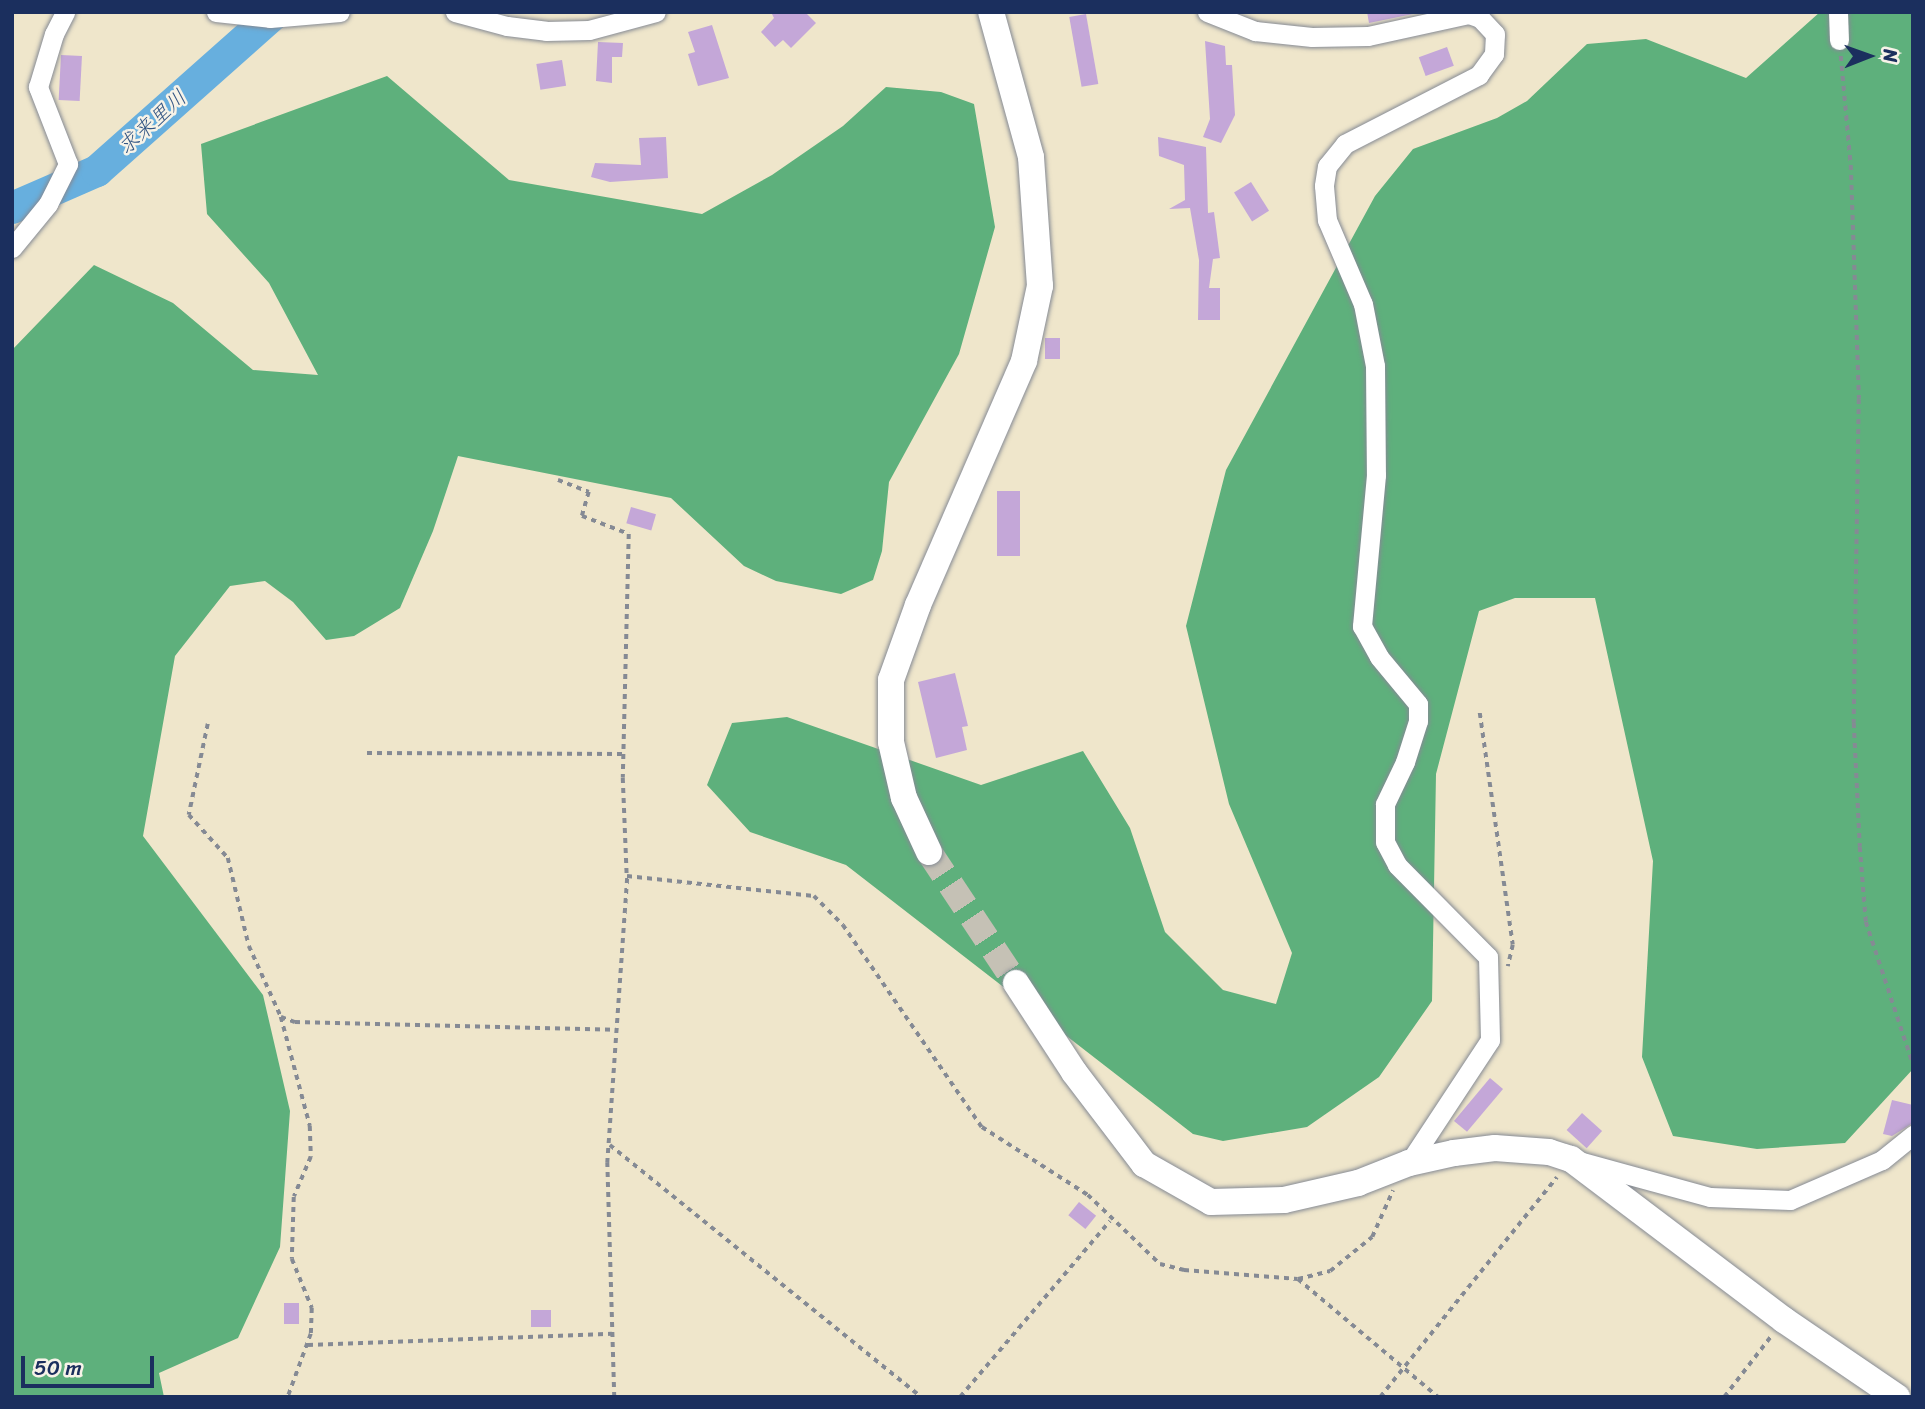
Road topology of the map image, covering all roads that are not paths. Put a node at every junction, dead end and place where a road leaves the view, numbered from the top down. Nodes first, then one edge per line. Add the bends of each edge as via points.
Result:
1 (65, 12) edge
2 (216, 12) edge
3 (340, 12) edge
4 (455, 12) edge
5 (656, 12) edge
6 (991, 12) edge
7 (1208, 12) edge
8 (1838, 12) edge
9 (1839, 40) road end
10 (12, 248) edge
11 (929, 852) tunnel mouth
12 (1016, 983) tunnel mouth
13 (1913, 1135) edge
14 (1571, 1159) junction
15 (1403, 1166) junction
16 (1897, 1397) edge

1 - 10 street via 38,87 68,164 48,204
2 - 3 street via 270,18
4 - 5 street via 546,31 590,30
6 - 11 street via 1031,157 1040,286 1024,361 918,605 891,680 891,742 904,798
7 - 15 street via 1255,31 1312,37 1368,36 1469,14 1480,18 1495,34 1494,54 1479,75 1345,144 1327,166 1324,186 1327,220 1363,304 1375,366 1376,475 1362,626 1379,657 1418,704 1418,721 1405,762 1385,804 1385,842 1397,865 1463,926 1488,957 1490,1040
8 - 9 street
12 - 15 street via 1074,1072 1144,1164 1211,1202 1284,1200 1358,1183
13 - 14 street via 1882,1160 1790,1200 1710,1197
14 - 15 street via 1535,1149 1495,1148
14 - 16 street via 1784,1320

